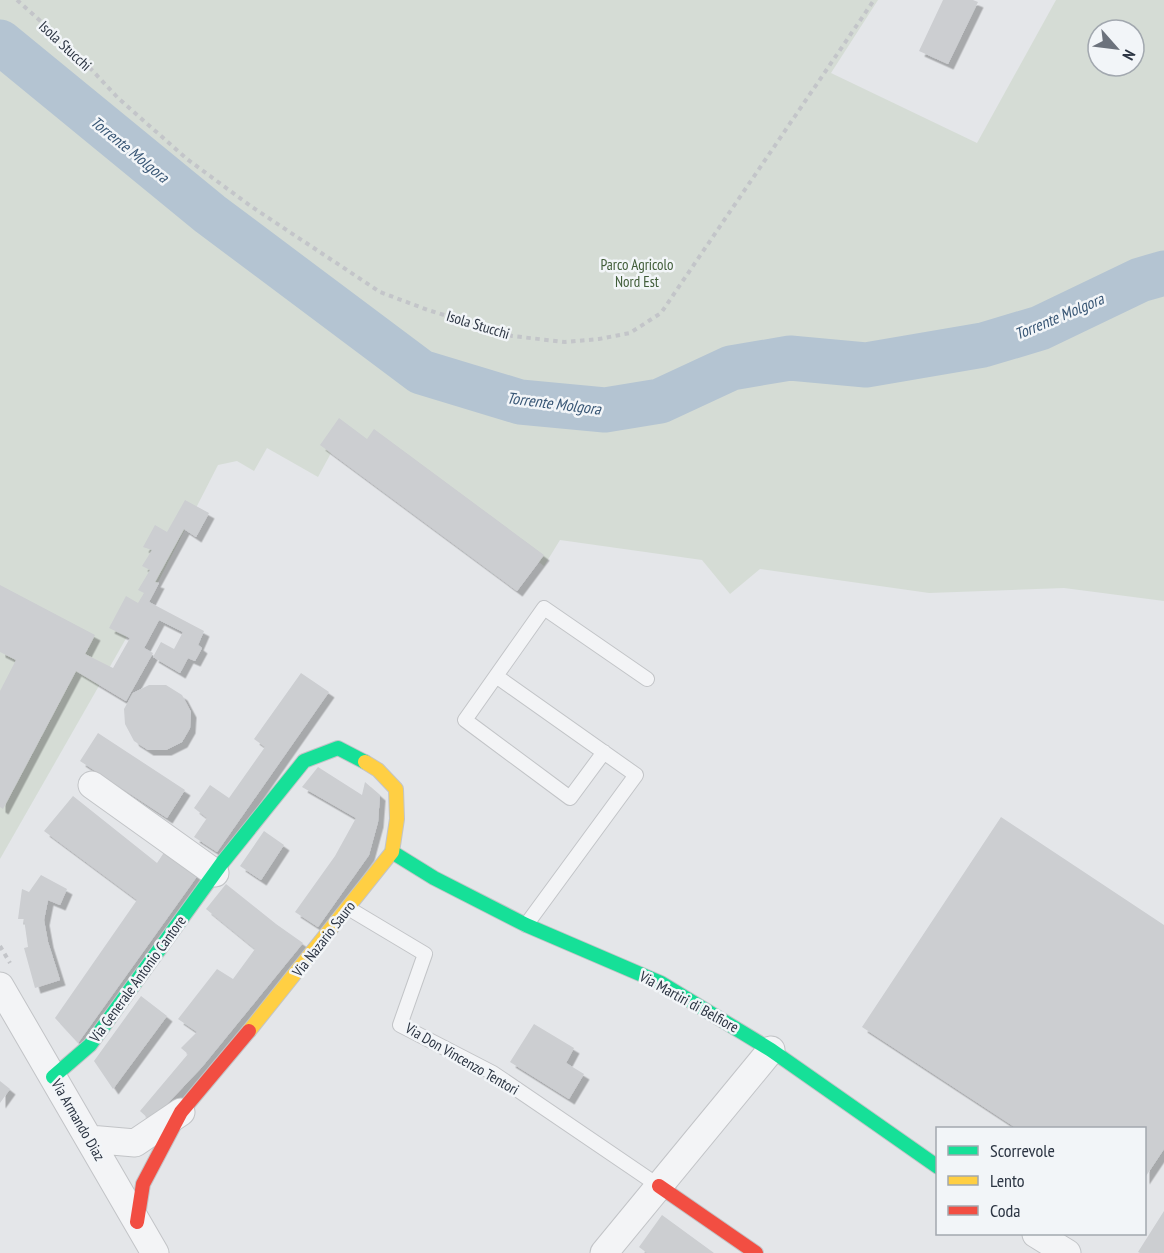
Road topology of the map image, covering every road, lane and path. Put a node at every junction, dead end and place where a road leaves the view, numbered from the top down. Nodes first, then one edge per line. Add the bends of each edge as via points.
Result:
1 (17, 0) edge
2 (873, 0) edge
3 (496, 676) junction
4 (647, 679) dead end
5 (604, 752) junction
6 (357, 756) joint
7 (92, 784) dead end
8 (392, 852) junction
9 (215, 873) junction
10 (348, 908) junction
11 (526, 925) junction
12 (0, 986) edge
13 (771, 1050) junction
14 (53, 1077) junction
15 (182, 1112) junction
16 (89, 1139) junction
17 (936, 1166) edge
18 (659, 1186) junction
19 (137, 1222) junction
20 (1039, 1235) edge
21 (155, 1253) edge
22 (604, 1253) edge
23 (756, 1253) edge
24 (1067, 1253) edge

1 - 2 path, Isola Stucchi via 188,159 252,207 380,292 512,336 565,342 630,333 662,313
3 - 4 lane via 544,608
3 - 5 lane
3 - 5 lane via 465,720 570,798
5 - 11 lane via 636,776
6 - 8 street, Via Nazario Sauro via 396,789
6 - 9 street, Via Generale Antonio Cantore via 338,748 304,761
7 - 9 street
8 - 10 street, Via Nazario Sauro
8 - 11 street, Via Martiri di Belfiore
9 - 14 street, Via Generale Antonio Cantore via 90,1046
10 - 15 street, Via Nazario Sauro
10 - 18 lane, Via Don Vincenzo Tentori via 425,954 400,1025 494,1073
11 - 13 street, Via Martiri di Belfiore via 661,983
12 - 14 street, Via Armando Diaz
13 - 17 street, Via Martiri di Belfiore
13 - 18 street
14 - 16 street, Via Armando Diaz
15 - 16 street, Via Nazario Sauro via 135,1143
15 - 19 street, Via Nazario Sauro via 143,1184
16 - 19 street, Via Armando Diaz
18 - 22 street
18 - 23 street, Via Don Vincenzo Tentori
19 - 21 street, Via Armando Diaz
20 - 24 street

